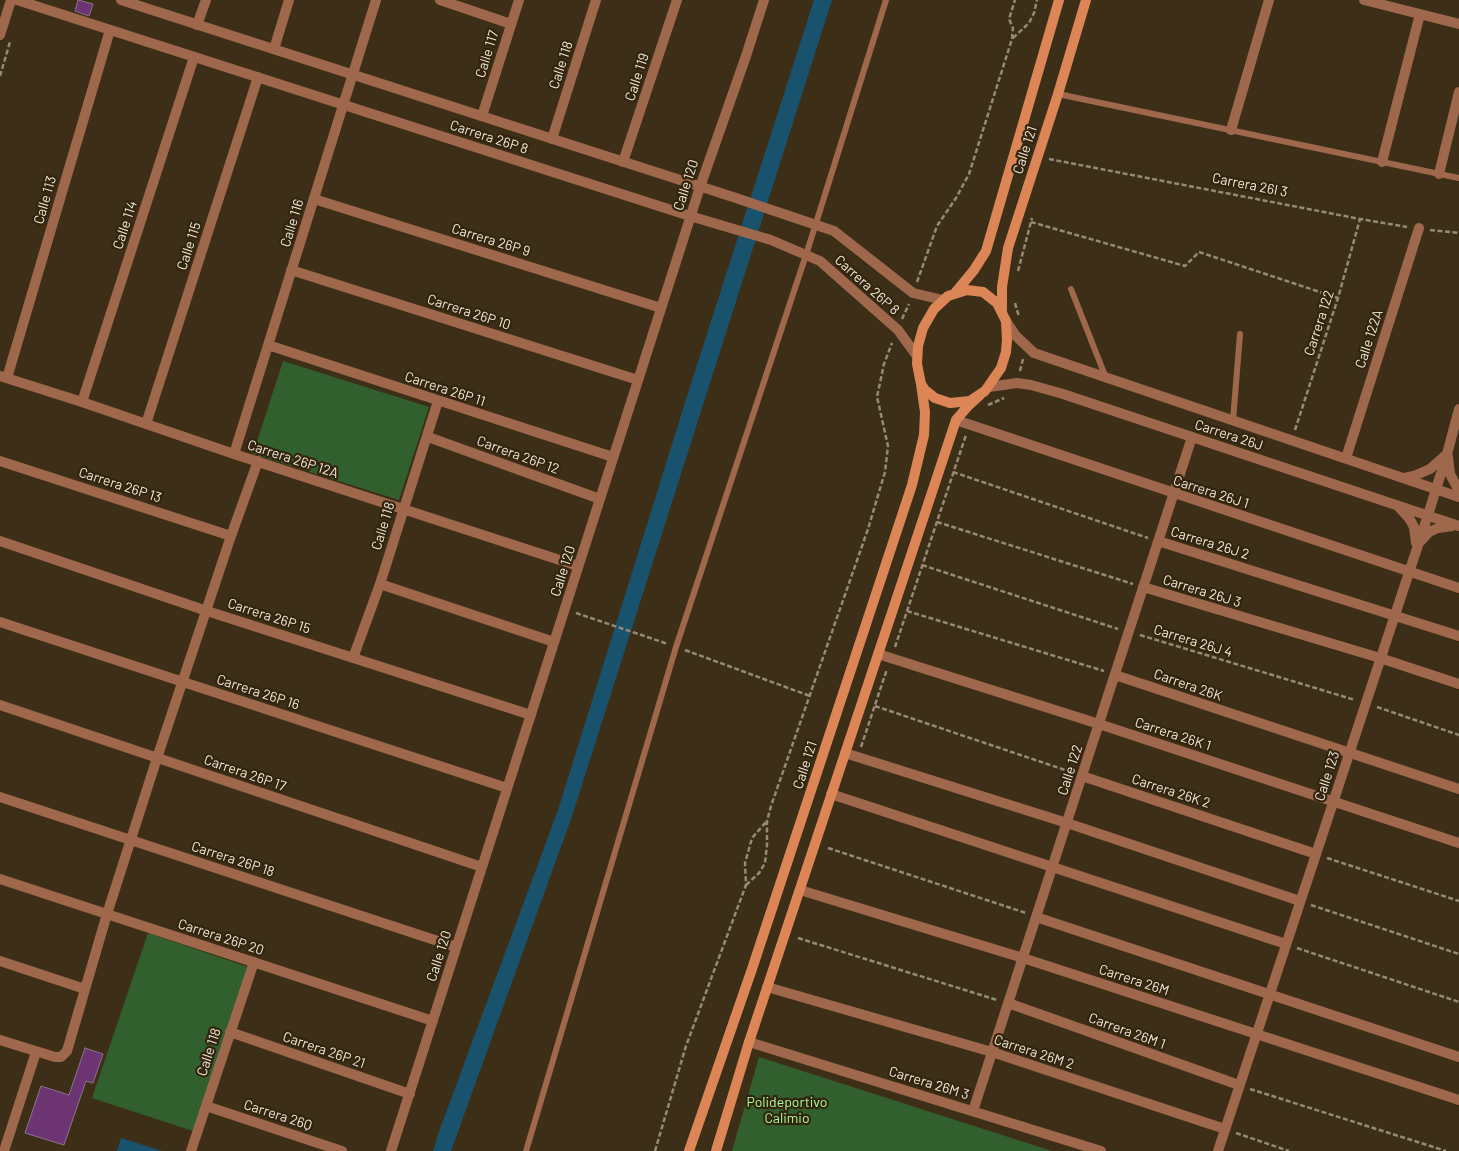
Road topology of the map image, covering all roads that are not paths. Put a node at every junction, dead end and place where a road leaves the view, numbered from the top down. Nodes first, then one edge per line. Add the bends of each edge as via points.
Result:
1 (11, 0) edge
2 (17, 0) edge
3 (206, 0) edge
4 (290, 0) edge
5 (376, 0) edge
6 (440, 0) edge
7 (519, 0) edge
8 (596, 0) edge
9 (677, 0) edge
10 (764, 0) edge
11 (886, 0) edge
12 (1059, 0) edge
13 (1086, 0) edge
14 (1269, 0) edge
15 (1364, 0) edge
16 (125, 1) edge
17 (1420, 14) junction
18 (197, 24) junction
19 (511, 24) junction
20 (1459, 24) edge
21 (110, 30) junction
22 (0, 35) edge
23 (274, 49) junction
24 (194, 57) junction
25 (352, 74) junction
26 (258, 77) junction
27 (1459, 92) edge
28 (1058, 94) junction
29 (343, 105) junction
30 (482, 116) junction
31 (1231, 130) junction
32 (552, 139) junction
33 (623, 162) junction
34 (1382, 162) junction
35 (1439, 174) junction
36 (1459, 178) edge
37 (700, 187) junction
38 (314, 198) junction
39 (690, 216) junction
40 (815, 225) junction
41 (1419, 228) road end
42 (806, 255) junction
43 (291, 270) junction
44 (1071, 290) dead end
45 (955, 293) junction
46 (943, 300) junction
47 (661, 308) junction
48 (1002, 310) junction
49 (1006, 321) junction
50 (1240, 334) dead end
51 (268, 345) junction
52 (917, 356) junction
53 (3, 377) edge
54 (1106, 378) junction
55 (638, 380) junction
56 (921, 384) junction
57 (989, 387) junction
58 (980, 395) junction
59 (438, 401) junction
60 (82, 402) junction
61 (1459, 409) edge
62 (956, 420) junction
63 (1233, 420) junction
64 (146, 424) junction
65 (428, 437) junction
66 (1192, 437) junction
67 (234, 454) junction
68 (1447, 454) junction
69 (613, 457) junction
70 (1346, 458) junction
71 (0, 461) edge
72 (258, 461) junction
73 (1404, 478) junction
74 (1436, 489) junction
75 (1459, 491) edge
76 (1174, 494) junction
77 (1459, 497) edge
78 (600, 499) junction
79 (1395, 504) junction
80 (403, 508) junction
81 (1428, 515) junction
82 (1459, 526) edge
83 (231, 536) junction
84 (0, 541) edge
85 (1158, 541) junction
86 (1417, 547) junction
87 (578, 566) junction
88 (1409, 572) junction
89 (380, 584) junction
90 (1143, 588) junction
91 (1459, 588) edge
92 (207, 611) junction
93 (1395, 615) junction
94 (0, 622) edge
95 (1459, 636) edge
96 (554, 642) junction
97 (878, 654) junction
98 (353, 658) junction
99 (1380, 658) junction
100 (1115, 675) junction
101 (183, 682) junction
102 (1459, 684) edge
103 (0, 705) edge
104 (531, 714) junction
105 (1099, 724) junction
106 (845, 752) junction
107 (1349, 753) junction
108 (157, 758) junction
109 (1082, 776) junction
110 (507, 788) junction
111 (1459, 790) edge
112 (831, 794) junction
113 (0, 797) edge
114 (1333, 802) junction
115 (1067, 824) junction
116 (132, 840) junction
117 (1459, 843) edge
118 (1316, 854) junction
119 (482, 867) junction
120 (1053, 867) junction
121 (0, 879) edge
122 (800, 890) junction
123 (1300, 902) junction
124 (107, 914) junction
125 (1036, 917) junction
126 (1286, 944) junction
127 (456, 947) junction
128 (1023, 958) junction
129 (0, 961) edge
130 (254, 962) junction
131 (767, 987) junction
132 (85, 989) junction
133 (1270, 994) junction
134 (1008, 1003) junction
135 (433, 1021) junction
136 (230, 1032) junction
137 (1256, 1034) junction
138 (0, 1040) edge
139 (749, 1042) junction
140 (36, 1052) junction
141 (992, 1052) junction
142 (1459, 1057) edge
143 (1240, 1085) junction
144 (410, 1094) junction
145 (1459, 1100) edge
146 (206, 1106) junction
147 (973, 1111) junction
148 (1225, 1129) junction
149 (4, 1151) edge
150 (191, 1151) edge
151 (342, 1151) edge
152 (391, 1151) edge
153 (526, 1151) edge
154 (689, 1151) edge
155 (716, 1151) edge
156 (1101, 1151) edge
157 (1218, 1151) edge

1 - 22 street
2 - 21 street, Carrera 26P 8
3 - 18 street
4 - 23 street
5 - 25 street, Calle 116
6 - 19 street
7 - 19 street, Calle 117
8 - 32 street, Calle 118
9 - 33 street, Calle 119
10 - 37 street, Calle 120
11 - 40 lane
12 - 45 main road, Calle 121 via 986,251
13 - 28 main road, Calle 121
14 - 31 street
15 - 17 street
16 - 18 street, Carrera 26P 8
17 - 20 street
17 - 34 street
18 - 23 street, Carrera 26P 8
19 - 30 street, Calle 117
21 - 24 street, Carrera 26P 8
21 - 53 street, Calle 113
23 - 25 street, Carrera 26P 8
24 - 26 street, Carrera 26P 8
24 - 60 street, Calle 114
25 - 29 street, Calle 116
25 - 30 street, Carrera 26P 8
26 - 29 street, Carrera 26P 8
26 - 64 street, Calle 115
27 - 35 street
28 - 31 lane
28 - 48 main road, Calle 121 via 1008,248
29 - 38 street, Calle 116
29 - 39 street, Carrera 26P 8
30 - 32 street, Carrera 26P 8
31 - 34 lane
32 - 33 street, Carrera 26P 8
33 - 37 street, Carrera 26P 8
34 - 35 lane
35 - 36 lane
37 - 39 street, Calle 120
37 - 40 street, Carrera 26P 8
38 - 43 street, Calle 116
38 - 47 street, Carrera 26P 9
39 - 42 street, Carrera 26P 8 via 770,240
39 - 47 street, Calle 120
40 - 42 lane
40 - 46 street, Carrera 26P 8 via 834,231 913,293
41 - 70 street, Calle 122A
42 - 52 street, Carrera 26P 8 via 820,261 898,330
42 - 153 lane via 676,647
43 - 51 street, Calle 116
43 - 55 street, Carrera 26P 10
44 - 54 lane
45 - 46 main road
45 - 48 main road via 967,290 983,292
46 - 52 main road via 923,328
47 - 55 street, Calle 120
48 - 49 main road
49 - 54 street, Carrera 26J via 1034,353
49 - 57 main road via 1006,352
50 - 63 lane
51 - 59 street, Carrera 26P 11
51 - 67 street, Calle 116
52 - 56 main road
53 - 60 street, Carrera 26P 12A
54 - 63 street, Carrera 26J
55 - 69 street, Calle 120
56 - 58 main road via 930,395 945,402 964,402
56 - 154 main road, Calle 121 via 924,435 912,485
57 - 58 main road
57 - 66 street, Carrera 26J via 1017,383 1030,385
58 - 62 main road
59 - 65 street, Calle 118
59 - 69 street, Carrera 26P 11
60 - 64 street, Carrera 26P 12A
61 - 68 street, Calle 123
62 - 76 street, Carrera 26J 1
62 - 97 main road
63 - 70 street, Carrera 26J
64 - 67 street, Carrera 26P 12A
65 - 78 street, Carrera 26P 12
65 - 80 street, Calle 118
66 - 76 street, Calle 122
66 - 79 street, Carrera 26J
67 - 72 street, Carrera 26P 12A
68 - 73 street via 1430,469
68 - 74 street, Calle 123
68 - 75 street via 1450,474
69 - 78 street, Calle 120
70 - 73 street, Carrera 26J
71 - 83 street, Carrera 26P 13
72 - 80 street, Carrera 26P 12A
72 - 83 street
73 - 74 street, Carrera 26J
74 - 77 street, Carrera 26J
74 - 81 street, Calle 123
76 - 85 street, Calle 122
76 - 88 street, Carrera 26J 1
78 - 87 street, Calle 120
79 - 81 street, Carrera 26J
79 - 86 street via 1411,522
80 - 87 street, Carrera 26P 12A
80 - 89 street, Calle 118
81 - 82 street, Carrera 26J
81 - 86 street, Calle 123
82 - 86 street via 1429,532
83 - 92 street
84 - 92 street, Carrera 26P 15
85 - 90 street, Calle 122
85 - 93 street, Carrera 26J 2
86 - 88 street, Calle 123
87 - 96 street, Calle 120
88 - 91 street, Carrera 26J 1
88 - 93 street, Calle 123
89 - 96 street
89 - 98 street, Calle 118
90 - 99 street, Carrera 26J 3
90 - 100 street, Calle 122
92 - 98 street, Carrera 26P 15
92 - 101 street
93 - 95 street, Carrera 26J 2
93 - 99 street, Calle 123
94 - 101 street, Carrera 26P 16
96 - 104 street, Calle 120
97 - 105 street, Carrera 26K 1
97 - 106 main road
98 - 104 street, Carrera 26P 15
99 - 102 street, Carrera 26J 3
99 - 107 street, Calle 123
100 - 105 street, Calle 122
100 - 107 street, Carrera 26K
101 - 108 street
101 - 110 street, Carrera 26P 16
103 - 108 street, Carrera 26P 17
104 - 110 street, Calle 120
105 - 109 street, Calle 122
105 - 114 street, Carrera 26K 1
106 - 112 main road
106 - 115 street
107 - 111 street, Carrera 26K
107 - 114 street, Calle 123
108 - 116 street
108 - 119 street, Carrera 26P 17
109 - 115 street, Calle 122
109 - 118 street, Carrera 26K 2
110 - 119 street, Calle 120
112 - 120 street
112 - 122 main road
113 - 116 street, Carrera 26P 18
114 - 117 street, Carrera 26K 1
114 - 118 street, Calle 123
115 - 120 street, Calle 122
115 - 123 street
116 - 124 street
116 - 127 street, Carrera 26P 18
118 - 123 street, Calle 123
119 - 127 street, Calle 120
120 - 125 street, Calle 122
120 - 126 street
121 - 124 street, Carrera 26P 20
122 - 128 street, Carrera 26M
122 - 131 main road
123 - 126 street, Calle 123
124 - 130 street, Carrera 26P 20
124 - 132 street
125 - 128 street, Calle 122
125 - 133 street
126 - 133 street, Calle 123
127 - 135 street, Calle 120
128 - 134 street, Calle 122
128 - 137 street, Carrera 26M
129 - 132 street
130 - 135 street, Carrera 26P 20
130 - 136 street, Calle 118
131 - 139 main road
131 - 141 street, Carrera 26M 2
132 - 140 street via 62,1057
133 - 137 street, Calle 123
133 - 142 street
134 - 141 street, Calle 122
134 - 143 street, Carrera 26M 1
135 - 144 street, Calle 120
136 - 144 street, Carrera 26P 21
136 - 146 street, Calle 118
137 - 143 street, Calle 123
137 - 145 street, Carrera 26M
138 - 140 street
139 - 147 street, Carrera 26M 3
139 - 155 main road
140 - 149 street
141 - 147 street, Calle 122
141 - 148 street, Carrera 26M 2
143 - 148 street, Calle 123
144 - 152 street, Calle 120
146 - 150 street, Calle 118
146 - 151 street, Carrera 26Q
147 - 156 street, Carrera 26M 3
148 - 157 street, Calle 123

